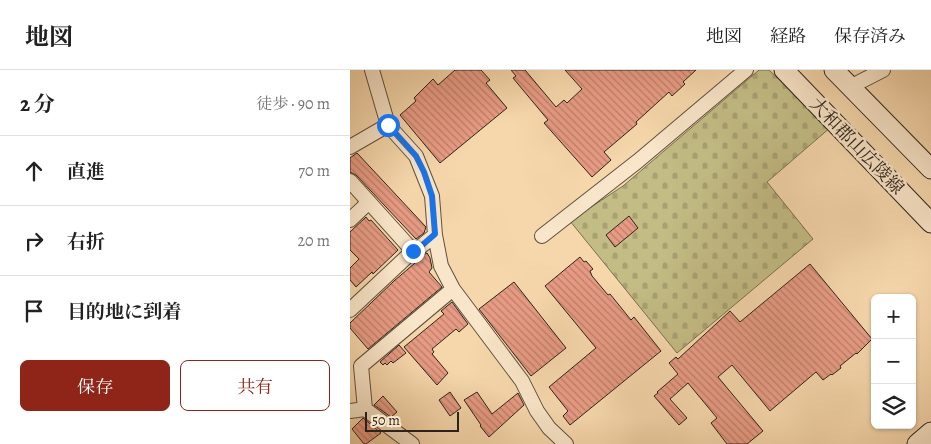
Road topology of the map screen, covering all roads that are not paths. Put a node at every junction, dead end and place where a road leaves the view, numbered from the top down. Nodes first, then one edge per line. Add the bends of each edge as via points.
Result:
1 (372, 70) edge
2 (746, 70) edge
3 (784, 70) edge
4 (834, 70) edge
5 (883, 70) edge
6 (850, 87) junction
7 (388, 125) junction
8 (350, 147) edge
9 (931, 170) edge
10 (350, 181) edge
11 (369, 202) junction
12 (350, 220) edge
13 (931, 223) edge
14 (435, 234) junction
15 (542, 236) dead end
16 (413, 251) junction
17 (454, 289) junction
18 (350, 310) edge
19 (365, 409) junction
20 (350, 411) edge
21 (931, 432) edge
22 (412, 444) edge
23 (566, 444) edge
24 (917, 444) edge

1 - 7 street
2 - 15 street
3 - 13 main road, 大和郡山広陵線
4 - 6 main road, 大和郡山広陵線
5 - 6 street
6 - 9 main road, 大和郡山広陵線
7 - 8 street
7 - 14 street via 416,156 424,172 432,196
10 - 11 street
11 - 12 street
11 - 16 street
14 - 16 street
14 - 17 street via 441,266
16 - 18 street
17 - 19 street via 361,366
17 - 23 street via 522,381 549,428
19 - 20 street
19 - 22 street
21 - 24 main road

